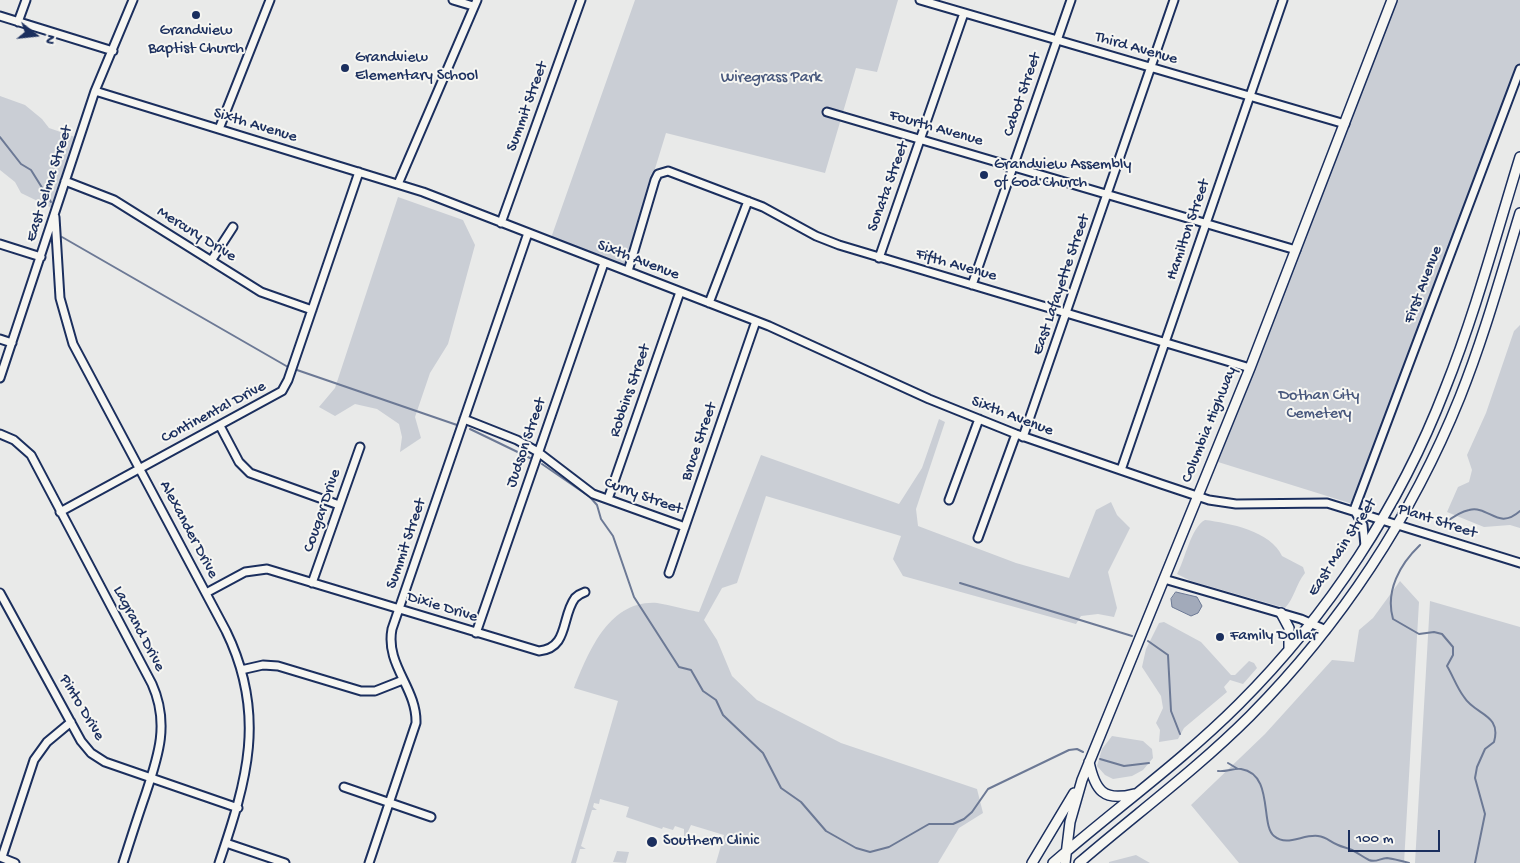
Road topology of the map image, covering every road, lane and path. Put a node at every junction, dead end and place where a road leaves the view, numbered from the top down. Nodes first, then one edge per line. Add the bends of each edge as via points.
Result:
1 (26, 0) edge
2 (133, 0) edge
3 (270, 0) edge
4 (453, 0) edge
5 (581, 0) edge
6 (920, 0) edge
7 (1071, 0) edge
8 (1174, 0) edge
9 (1283, 0) edge
10 (1392, 0) edge
11 (475, 3) edge
12 (964, 13) junction
13 (0, 16) edge
14 (18, 22) junction
15 (1056, 40) junction
16 (113, 51) junction
17 (1151, 67) junction
18 (1520, 69) edge
19 (96, 90) junction
20 (1250, 96) junction
21 (827, 112) dead end
22 (1344, 124) junction
23 (220, 129) junction
24 (921, 139) junction
25 (1520, 157) edge
26 (1013, 166) junction
27 (359, 172) junction
28 (66, 181) junction
29 (398, 184) junction
30 (1108, 194) junction
31 (748, 201) junction
32 (1520, 213) edge
33 (55, 217) junction
34 (1207, 222) junction
35 (501, 223) junction
36 (233, 227) dead end
37 (528, 233) junction
38 (0, 244) edge
39 (1296, 250) junction
40 (41, 257) junction
41 (879, 258) junction
42 (211, 261) junction
43 (604, 263) junction
44 (628, 271) junction
45 (972, 285) junction
46 (680, 292) junction
47 (708, 303) junction
48 (312, 310) junction
49 (1067, 313) junction
50 (756, 321) junction
51 (0, 339) edge
52 (1165, 342) junction
53 (12, 343) junction
54 (1250, 368) junction
55 (0, 378) edge
56 (464, 419) junction
57 (978, 419) junction
58 (220, 426) junction
59 (0, 434) edge
60 (1019, 435) junction
61 (360, 447) dead end
62 (538, 452) junction
63 (139, 469) junction
64 (1121, 470) junction
65 (1198, 496) junction
66 (608, 500) junction
67 (949, 500) dead end
68 (339, 505) junction
69 (1354, 510) junction
70 (60, 512) junction
71 (1382, 519) junction
72 (1398, 524) junction
73 (685, 527) junction
74 (978, 538) dead end
75 (1364, 546) junction
76 (1520, 563) edge
77 (669, 573) dead end
78 (1164, 579) junction
79 (312, 583) junction
80 (585, 592) dead end
81 (0, 593) edge
82 (206, 593) junction
83 (399, 609) junction
84 (1281, 613) junction
85 (1311, 622) junction
86 (1326, 630) junction
87 (476, 633) junction
88 (1289, 649) junction
89 (241, 670) junction
90 (403, 680) junction
91 (71, 722) junction
92 (1089, 761) junction
93 (151, 778) junction
94 (1082, 780) junction
95 (344, 787) dead end
96 (1137, 794) junction
97 (390, 803) junction
98 (238, 808) junction
99 (431, 817) dead end
100 (226, 843) junction
101 (1066, 852) junction
102 (1090, 853) junction
103 (1, 857) edge
104 (15, 863) edge
105 (122, 863) edge
106 (219, 863) edge
107 (285, 863) edge
108 (369, 863) edge
109 (1032, 863) edge
110 (1053, 863) edge
111 (1065, 863) edge
112 (1079, 863) edge
113 (1085, 863) edge

1 - 14 street
2 - 16 street, East Selma Street
3 - 23 street
4 - 11 street
5 - 35 street, Summit Street
6 - 12 street, Third Avenue
7 - 15 street, Cabot Street
8 - 17 street, East Lafayette Street
9 - 20 street, Hamilton Street
10 - 22 main road, Columbia Highway
11 - 29 street
12 - 15 street, Third Avenue
12 - 24 street, Sonata Street
13 - 14 street
14 - 16 street
15 - 17 street, Third Avenue
15 - 26 street, Cabot Street
16 - 19 street, East Selma Street
17 - 20 street, Third Avenue
17 - 30 street, East Lafayette Street
18 - 69 street, First Avenue
19 - 23 street, Sixth Avenue
19 - 28 street, East Selma Street
20 - 22 street, Third Avenue
20 - 34 street, Hamilton Street
21 - 24 street, Fourth Avenue
22 - 39 main road, Columbia Highway
23 - 27 street, Sixth Avenue
24 - 26 street, Fourth Avenue
24 - 41 street, Sonata Street
25 - 71 main road, East Main Street via 1450,377 1422,443
26 - 30 street, Fourth Avenue
26 - 45 street, Cabot Street
27 - 29 street, Sixth Avenue
27 - 48 street, Continental Drive
28 - 33 street, East Selma Street
28 - 42 street, Mercury Drive via 114,200
29 - 35 street, Sixth Avenue
30 - 34 street, Fourth Avenue
30 - 49 street, East Lafayette Street
31 - 41 street, Fifth Avenue via 822,239
31 - 44 street, Fifth Avenue via 662,171 655,180
31 - 47 street
32 - 72 main road, East Main Street via 1460,396 1437,450
33 - 40 street, East Selma Street
33 - 63 street, Alexander Drive via 58,283 68,329 86,372
34 - 39 street, Fourth Avenue
34 - 52 street, Hamilton Street
35 - 37 street, Sixth Avenue
36 - 42 street
37 - 43 street, Sixth Avenue
37 - 56 street, Summit Street
38 - 40 street
39 - 54 main road, Columbia Highway
40 - 53 street, East Selma Street
41 - 45 street, Fifth Avenue
42 - 48 street, Mercury Drive via 261,292
43 - 44 street, Sixth Avenue
43 - 62 street, Judson Street
44 - 46 street, Sixth Avenue
45 - 49 street, Fifth Avenue
46 - 47 street, Sixth Avenue
46 - 66 street, Robbins Street
47 - 50 street, Sixth Avenue
48 - 58 street, Continental Drive via 282,391
49 - 52 street, Fifth Avenue
49 - 60 street, East Lafayette Street
50 - 57 street, Sixth Avenue
50 - 73 street, Bruce Street
51 - 53 street
52 - 54 street, Fifth Avenue
52 - 64 street, Hamilton Street
53 - 55 street, East Selma Street
54 - 65 main road, Columbia Highway
56 - 62 street, Curry Street via 504,434
56 - 83 street, Summit Street
57 - 60 street, Sixth Avenue
57 - 67 street
58 - 63 street, Continental Drive
58 - 68 street via 239,462 250,473
59 - 70 street, Lagrand Drive via 14,440 31,454
60 - 64 street, Sixth Avenue
60 - 74 street, East Lafayette Street
61 - 68 street, Cougar Drive
62 - 66 street, Curry Street via 593,494
62 - 87 street, Judson Street
63 - 70 street, Continental Drive
63 - 82 street, Alexander Drive
64 - 65 street, Sixth Avenue
65 - 69 street, Plant Street via 1236,504 1319,502
65 - 78 main road, Columbia Highway
66 - 73 street, Curry Street
68 - 79 street, Cougar Drive
69 - 71 street, Plant Street
69 - 75 street via 1363,525
70 - 93 street, Lagrand Drive via 155,691 162,732 159,756
71 - 72 street, Plant Street
71 - 75 main road, East Main Street
72 - 76 street, Plant Street
72 - 86 main road, East Main Street
73 - 77 street, Bruce Street
75 - 85 main road, East Main Street
78 - 84 street
78 - 92 main road, Columbia Highway
79 - 82 street, Dixie Drive via 272,570 254,570
79 - 83 street, Dixie Drive
80 - 87 street, Dixie Drive via 575,598 559,640 547,650 534,651
81 - 91 street, Pinto Drive
82 - 89 street, Alexander Drive
83 - 87 street, Dixie Drive
83 - 90 street, Summit Street via 392,629 391,648
84 - 85 street
84 - 88 main road via 1289,628
85 - 86 street
85 - 88 main road, East Main Street
86 - 102 main road, East Main Street via 1278,686 1224,741
88 - 96 main road, East Main Street via 1213,729
89 - 90 street via 263,665 278,666 365,692
89 - 98 street, Alexander Drive via 248,705 250,742
90 - 97 street, Summit Street via 414,702 416,723
91 - 93 street, Pinto Drive via 84,745 95,756
91 - 103 street via 47,742 34,760
92 - 94 main road, Columbia Highway
92 - 96 main road via 1093,780 1104,793 1118,797
93 - 98 street, Pinto Drive
93 - 105 street, Lagrand Drive
94 - 101 main road, Columbia Highway
94 - 109 main road
95 - 97 street
96 - 101 main road, East Main Street
97 - 99 street
97 - 108 street, Summit Street
98 - 100 street, Alexander Drive
100 - 106 street, Alexander Drive
100 - 107 street
101 - 110 main road, East Main Street
101 - 111 main road, Columbia Highway
102 - 112 main road, East Main Street
102 - 113 main road
103 - 104 street

